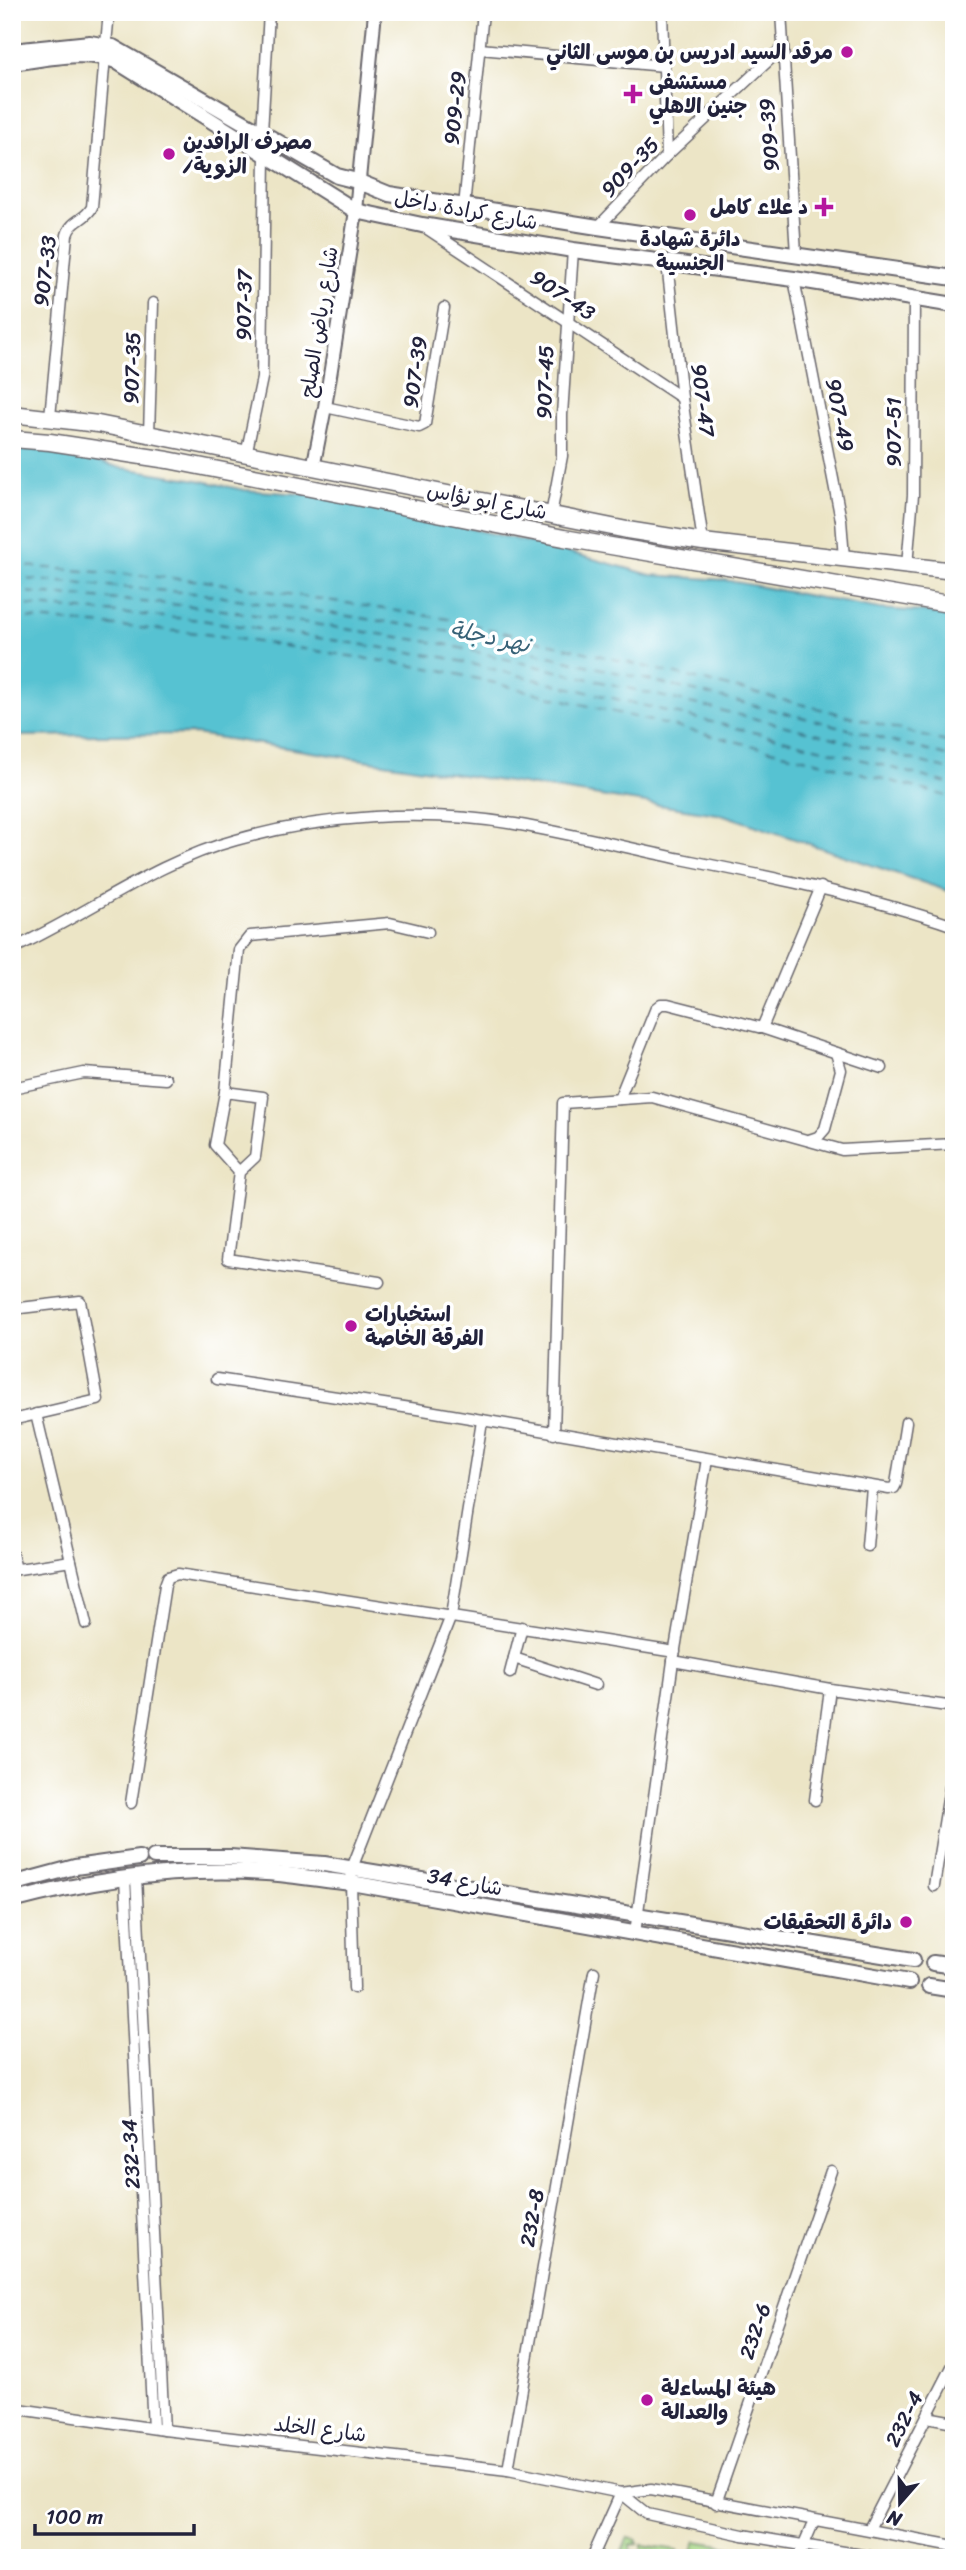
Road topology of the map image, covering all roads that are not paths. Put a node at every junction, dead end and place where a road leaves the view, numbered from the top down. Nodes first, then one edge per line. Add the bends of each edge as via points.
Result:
1 (109, 12) edge
2 (269, 12) edge
3 (375, 12) edge
4 (483, 12) edge
5 (662, 12) edge
6 (781, 12) edge
7 (782, 48) junction
8 (480, 49) junction
9 (106, 50) junction
10 (12, 51) edge
11 (12, 63) edge
12 (664, 66) junction
13 (262, 132) junction
14 (265, 155) junction
15 (667, 155) junction
16 (358, 181) junction
17 (464, 207) junction
18 (356, 211) junction
19 (422, 225) junction
20 (598, 227) junction
21 (573, 250) junction
22 (796, 254) junction
23 (667, 263) junction
24 (954, 278) edge
25 (794, 279) junction
26 (914, 299) junction
27 (153, 303) dead end
28 (954, 305) edge
29 (444, 308) dead end
30 (567, 321) junction
31 (682, 398) junction
32 (325, 407) junction
33 (12, 414) edge
34 (50, 417) junction
35 (149, 434) junction
36 (12, 439) edge
37 (246, 455) junction
38 (313, 468) junction
39 (551, 515) junction
40 (703, 542) junction
41 (844, 558) junction
42 (907, 566) junction
43 (954, 571) edge
44 (954, 605) edge
45 (821, 887) junction
46 (954, 926) edge
47 (428, 932) dead end
48 (14, 946) edge
49 (762, 1028) junction
50 (836, 1053) junction
51 (882, 1068) dead end
52 (166, 1079) dead end
53 (12, 1088) edge
54 (225, 1092) junction
55 (620, 1099) junction
56 (808, 1141) junction
57 (954, 1144) edge
58 (239, 1172) junction
59 (379, 1282) dead end
60 (12, 1309) edge
61 (217, 1379) dead end
62 (36, 1414) junction
63 (12, 1420) edge
64 (482, 1421) junction
65 (906, 1422) dead end
66 (554, 1434) junction
67 (707, 1459) junction
68 (872, 1487) junction
69 (867, 1546) dead end
70 (12, 1554) edge
71 (71, 1560) junction
72 (14, 1570) edge
73 (451, 1616) junction
74 (86, 1624) dead end
75 (522, 1628) junction
76 (674, 1656) junction
77 (514, 1658) junction
78 (509, 1673) dead end
79 (596, 1685) dead end
80 (830, 1689) junction
81 (954, 1707) edge
82 (954, 1762) edge
83 (815, 1800) dead end
84 (131, 1803) dead end
85 (352, 1876) junction
86 (130, 1877) junction
87 (12, 1884) edge
88 (934, 1886) dead end
89 (12, 1901) edge
90 (637, 1914) junction
91 (635, 1933) junction
92 (913, 1960) dead end
93 (933, 1963) dead end
94 (954, 1966) edge
95 (594, 1972) dead end
96 (909, 1982) dead end
97 (929, 1986) dead end
98 (354, 1988) dead end
99 (954, 1990) edge
100 (831, 2171) dead end
101 (954, 2362) edge
102 (12, 2409) edge
103 (927, 2417) junction
104 (954, 2422) edge
105 (159, 2429) junction
106 (508, 2470) junction
107 (621, 2493) junction
108 (716, 2503) junction
109 (814, 2521) junction
110 (869, 2529) junction
111 (804, 2544) junction
112 (954, 2546) edge
113 (592, 2558) edge
114 (798, 2558) edge
115 (880, 2558) edge

1 - 9 street, 907-33
2 - 13 street
3 - 16 street, شارع رياض الصلح
4 - 8 street, 909-29
5 - 12 street
6 - 7 street, 909-39
7 - 15 street, 909-35
7 - 22 street, 909-39
8 - 12 street
8 - 17 street, 909-29
9 - 10 main road, شارع كرادة داخل via 90,43
9 - 11 main road, شارع كرادة داخل
9 - 13 main road, شارع كرادة داخل via 125,52
9 - 14 main road, شارع كرادة داخل
9 - 34 street, 907-33 via 92,207 87,216 71,225 67,235
12 - 15 street
13 - 16 main road, شارع كرادة داخل via 337,176
14 - 18 main road, شارع كرادة داخل
14 - 37 street, 907-37 via 262,378
15 - 20 street, 909-35
16 - 17 main road, شارع كرادة داخل via 389,194
16 - 18 street, شارع رياض الصلح
17 - 20 main road, شارع كرادة داخل
18 - 19 main road, شارع كرادة داخل
18 - 32 street, شارع رياض الصلح
19 - 21 main road, شارع كرادة داخل
19 - 30 street, 907-43
20 - 22 main road, شارع كرادة داخل
21 - 23 main road, شارع كرادة داخل
21 - 30 street, 907-45
22 - 24 main road, شارع كرادة داخل
23 - 25 main road, شارع كرادة داخل
23 - 31 street, 907-47
25 - 26 main road, شارع كرادة داخل
25 - 41 street, 907-49 via 841,520
26 - 28 main road, شارع كرادة داخل
26 - 42 street, 907-51 via 913,495
27 - 35 street, 907-35
29 - 32 street, 907-39 via 425,424 419,427
30 - 31 street, 907-43
30 - 39 street, 907-45 via 562,456
31 - 40 street, 907-47
32 - 38 street, شارع رياض الصلح
33 - 34 main road, شارع ابو نؤاس
34 - 35 main road, شارع ابو نؤاس
35 - 37 main road, شارع ابو نؤاس
36 - 44 main road, شارع ابو نؤاس via 168,460 564,538
37 - 38 main road, شارع ابو نؤاس
38 - 39 main road, شارع ابو نؤاس
39 - 40 main road, شارع ابو نؤاس
40 - 41 main road, شارع ابو نؤاس
41 - 42 main road, شارع ابو نؤاس
42 - 43 main road, شارع ابو نؤاس
45 - 46 street
45 - 48 street via 513,824 436,817 353,819 293,826 223,844 180,861
45 - 49 street
47 - 54 street via 390,923 250,936 239,950
49 - 50 street
49 - 55 street via 661,1004
50 - 51 street
50 - 56 street via 841,1070 824,1129
52 - 53 street via 84,1073
54 - 58 street via 215,1145
54 - 58 street via 263,1097 255,1157
55 - 56 street via 652,1097
55 - 66 street via 563,1103
56 - 57 street via 842,1150
58 - 59 street via 228,1259
60 - 62 street via 80,1301 98,1400
61 - 64 street
62 - 63 street
62 - 71 street
64 - 66 street
64 - 73 street
65 - 68 street via 894,1488
66 - 67 street
67 - 68 street
67 - 76 street
68 - 69 street
70 - 72 street
71 - 72 street
71 - 74 street
73 - 75 street
73 - 84 street via 178,1574 168,1577
73 - 85 street
75 - 76 street
75 - 77 street
76 - 80 street
76 - 90 street
77 - 78 street
77 - 79 street
80 - 81 street
80 - 83 street
82 - 88 street
85 - 86 main road, شارع 34 via 238,1871
85 - 87 main road, شارع 34 via 252,1858 146,1857 75,1867
85 - 90 main road, شارع 34
85 - 91 main road, شارع 34
85 - 98 street
86 - 89 main road, شارع 34
86 - 105 street, 232-34
90 - 91 street
90 - 92 main road, شارع 34
91 - 96 main road, شارع 34
93 - 94 main road
95 - 106 street, 232-8
97 - 99 main road
100 - 108 street, 232-6
101 - 103 street, 232-4
102 - 105 street, شارع الخلد
103 - 104 street
103 - 110 street, 232-4
105 - 106 street, شارع الخلد
106 - 107 street, شارع الخلد
107 - 108 street, شارع الخلد via 651,2489
107 - 111 street, شارع الخلد via 646,2514
107 - 113 street
108 - 109 street, شارع الخلد
109 - 110 street, شارع الخلد
109 - 111 street
110 - 112 street, شارع الخلد
111 - 114 street
111 - 115 street, شارع الخلد

